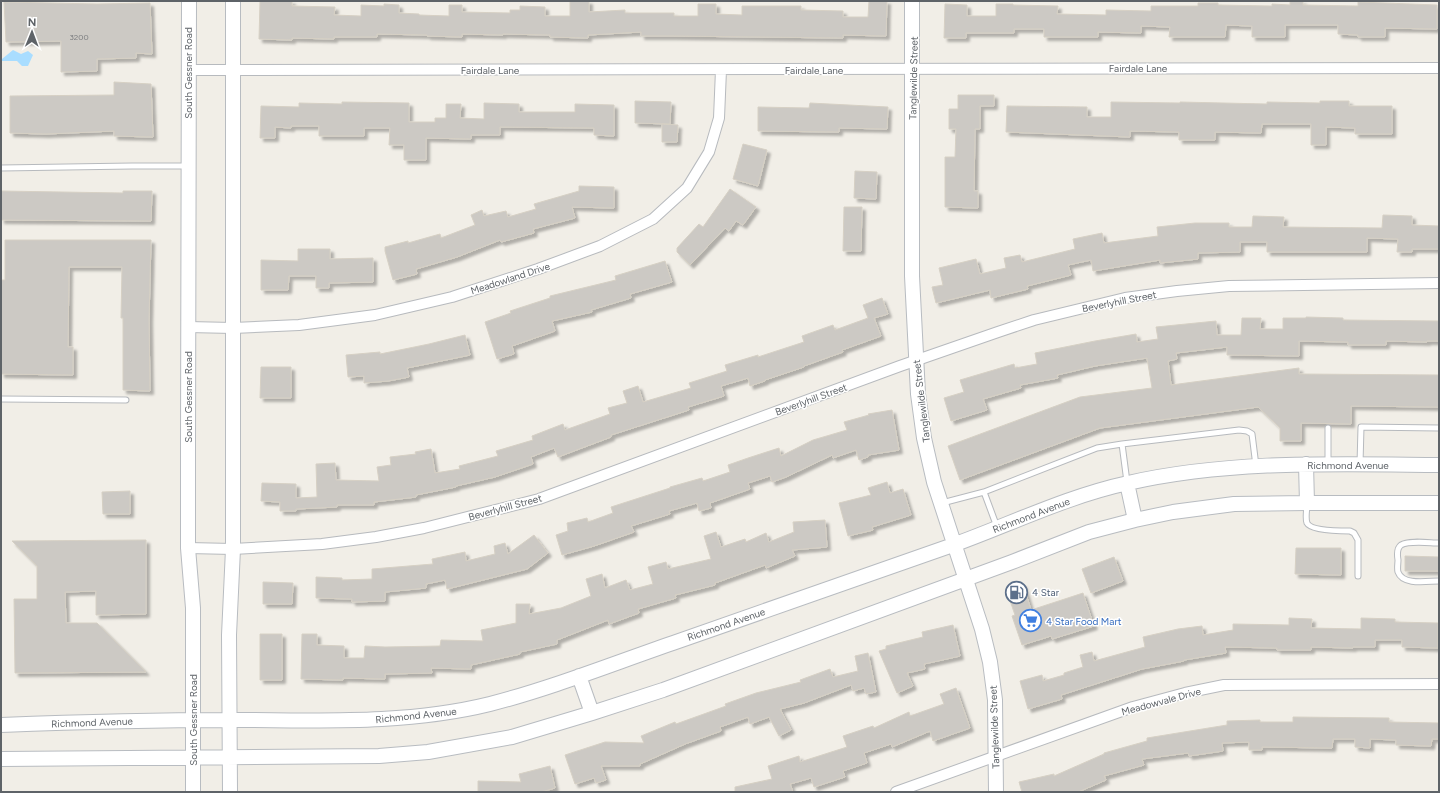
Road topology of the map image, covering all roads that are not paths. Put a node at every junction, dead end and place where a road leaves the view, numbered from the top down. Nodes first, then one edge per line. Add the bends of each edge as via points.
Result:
1 (189, 1) edge
2 (233, 1) edge
3 (912, 1) edge
4 (1439, 68) edge
5 (913, 69) junction
6 (189, 70) junction
7 (234, 70) junction
8 (721, 70) junction
9 (187, 166) junction
10 (1, 168) edge
11 (1439, 283) edge
12 (188, 327) junction
13 (233, 328) junction
14 (916, 360) junction
15 (1, 399) edge
16 (126, 400) dead end
17 (1328, 428) dead end
18 (1439, 428) edge
19 (1122, 444) junction
20 (1306, 464) junction
21 (1328, 464) junction
22 (1360, 464) junction
23 (1439, 464) edge
24 (1256, 467) junction
25 (1127, 483) junction
26 (984, 492) junction
27 (940, 503) junction
28 (1307, 503) junction
29 (1439, 503) edge
30 (1135, 520) junction
31 (998, 528) junction
32 (1439, 543) edge
33 (954, 544) junction
34 (188, 548) junction
35 (233, 549) junction
36 (1358, 576) dead end
37 (966, 579) junction
38 (1439, 581) edge
39 (579, 676) junction
40 (1439, 684) edge
41 (592, 713) junction
42 (193, 720) junction
43 (230, 720) junction
44 (1, 725) edge
45 (996, 756) junction
46 (193, 757) junction
47 (229, 758) junction
48 (1, 759) edge
49 (192, 792) edge
50 (230, 792) edge
51 (896, 792) edge
52 (996, 792) edge

1 - 6 main road, South Gessner Road
2 - 7 main road
3 - 5 main road, Tanglewilde Street
4 - 5 street, Fairdale Lane
5 - 8 street, Fairdale Lane
5 - 14 main road, Tanglewilde Street via 912,276
6 - 7 street, Fairdale Lane
6 - 9 main road, South Gessner Road
7 - 8 street, Fairdale Lane
7 - 13 main road
8 - 13 street, Meadowland Drive via 719,118 709,152 687,188 654,219 600,246 452,296 375,315 299,325
9 - 10 lane
9 - 12 main road, South Gessner Road
11 - 14 street, Beverlyhill Street via 1229,286 1125,298 1034,320
12 - 13 street, Meadowland Drive
12 - 34 main road, South Gessner Road
13 - 35 main road
14 - 27 main road, Tanglewilde Street via 924,438
14 - 35 street, Beverlyhill Street via 539,498 424,528 376,537 322,544
15 - 16 lane
17 - 21 lane
18 - 22 lane via 1361,427
19 - 24 lane via 1247,431 1252,434
19 - 25 lane
19 - 26 lane via 1097,448
20 - 21 main road, Richmond Avenue
20 - 24 main road, Richmond Avenue
20 - 28 main road
21 - 22 main road, Richmond Avenue
22 - 23 main road, Richmond Avenue
24 - 25 main road, Richmond Avenue via 1200,470
25 - 30 main road
25 - 31 main road, Richmond Avenue via 1089,492
26 - 27 lane
26 - 31 lane
27 - 33 main road, Tanglewilde Street
28 - 29 main road
28 - 30 main road via 1234,504
28 - 36 lane via 1307,522 1310,527 1350,531 1354,534 1358,540
30 - 37 main road via 1089,532
31 - 33 main road, Richmond Avenue
32 - 38 lane via 1408,543 1401,545 1398,550 1398,571 1401,577 1407,580
33 - 37 main road, Tanglewilde Street
33 - 39 main road, Richmond Avenue
34 - 35 street, Beverlyhill Street
34 - 42 main road, South Gessner Road via 193,608
35 - 43 main road via 229,635
37 - 41 main road via 663,690
37 - 45 main road, Tanglewilde Street via 990,662 995,700
39 - 41 main road
39 - 43 main road, Richmond Avenue via 530,693 457,711 410,717 364,720
40 - 45 street, Meadowvale Drive via 1224,686 1133,707
41 - 47 main road via 512,737 428,752 379,756
42 - 43 main road, Richmond Avenue
42 - 44 main road, Richmond Avenue
42 - 46 main road, South Gessner Road
43 - 47 main road
45 - 51 street, Meadowvale Drive
45 - 52 main road, Tanglewilde Street
46 - 47 main road
46 - 48 main road
46 - 49 main road, South Gessner Road
47 - 50 main road

